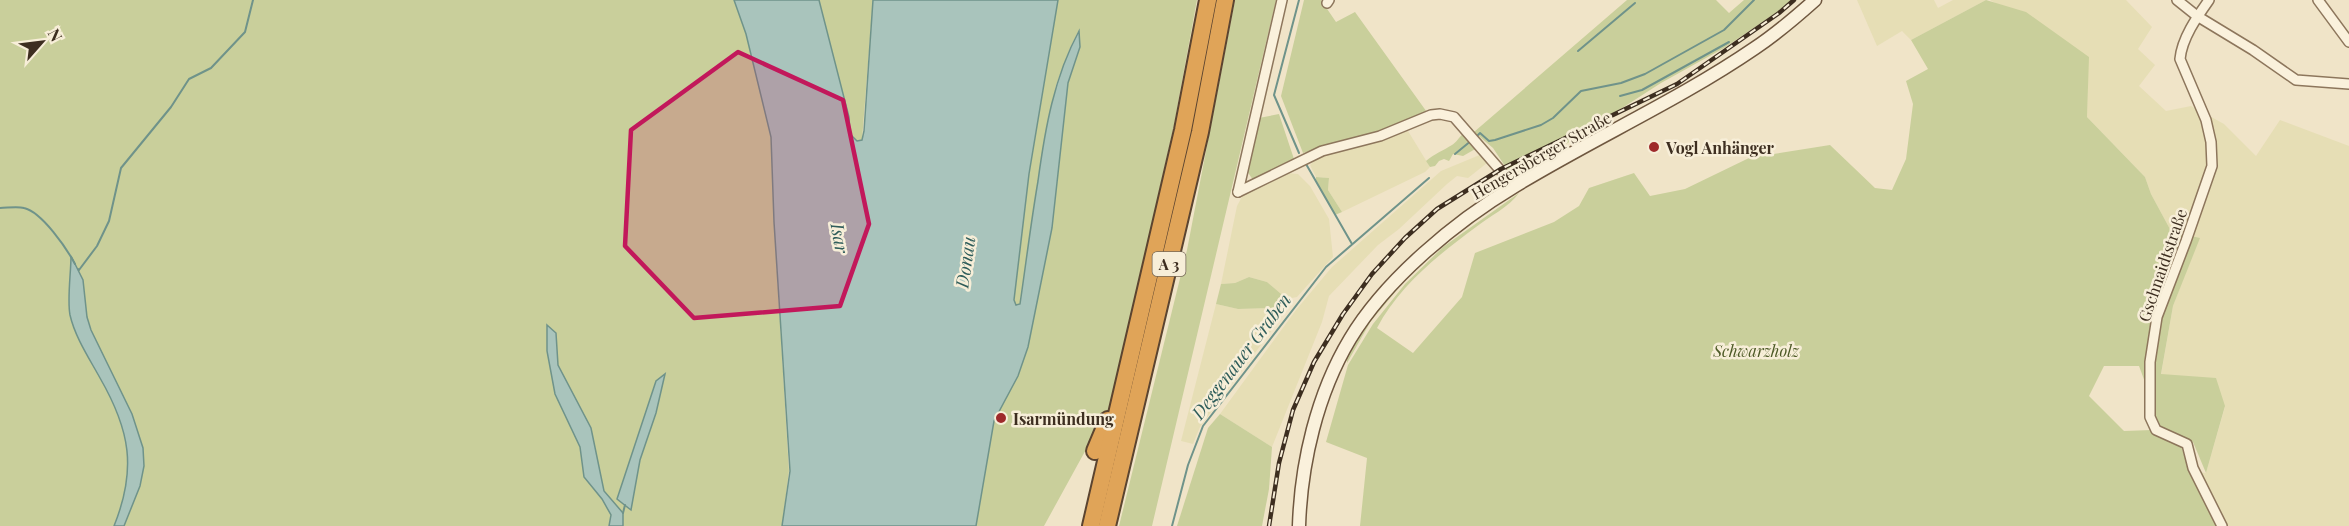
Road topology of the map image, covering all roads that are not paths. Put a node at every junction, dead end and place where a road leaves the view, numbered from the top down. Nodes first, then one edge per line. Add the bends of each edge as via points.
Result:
1 (1208, 0) edge
2 (1225, 0) edge
3 (1282, 0) edge
4 (1815, 0) edge
5 (2177, 0) edge
6 (2209, 0) edge
7 (2318, 0) edge
8 (2197, 16) junction
9 (2349, 42) edge
10 (2349, 84) edge
11 (1514, 186) junction
12 (1121, 403) junction
13 (1095, 451) dead end
14 (1091, 526) edge
15 (1107, 526) edge
16 (1299, 526) edge
17 (2222, 526) edge

1 - 12 highway, A 3
2 - 15 highway, A 3 via 1200,132
3 - 11 street via 1238,192 1322,151 1388,134 1440,114 1454,117
4 - 11 main road, Hengersberger Straße via 1782,29 1730,64
5 - 8 street
6 - 8 street, Gschnaidtstraße
7 - 9 street
8 - 10 street via 2296,80
8 - 17 street, Gschnaidtstraße via 2180,59 2206,120 2212,166 2157,317 2150,362 2150,417 2156,430 2187,444 2193,468
11 - 16 main road, Hengersberger Straße via 1439,240 1404,272 1350,338 1332,375 1311,437
12 - 13 highway via 1110,415
12 - 14 highway, A 3

